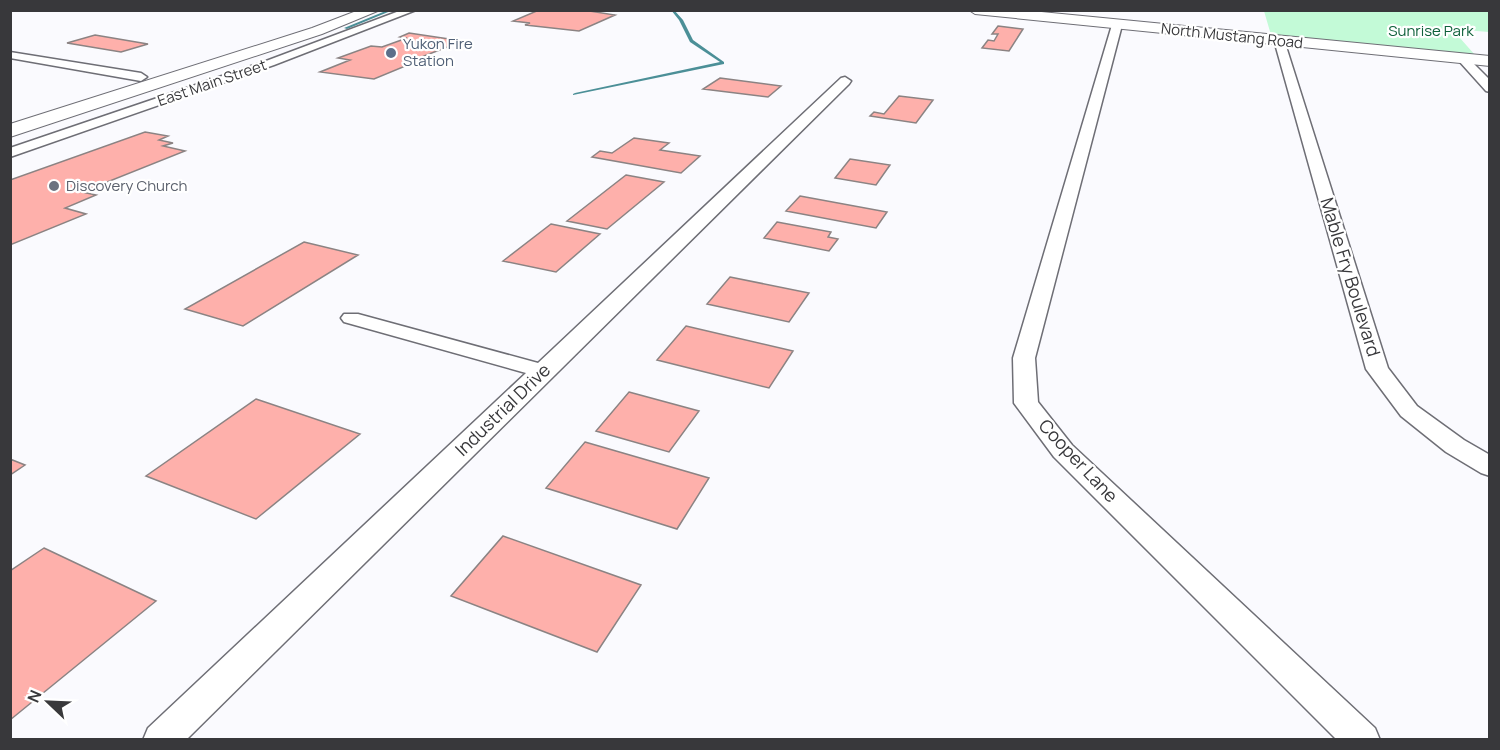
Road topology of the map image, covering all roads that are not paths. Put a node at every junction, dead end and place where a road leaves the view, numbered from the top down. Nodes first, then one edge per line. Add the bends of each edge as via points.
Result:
1 (346, 10) edge
2 (373, 10) edge
3 (412, 10) edge
4 (975, 10) edge
5 (1022, 13) edge
6 (1117, 25) junction
7 (293, 28) junction
8 (317, 31) junction
9 (351, 35) junction
10 (1279, 40) junction
11 (10, 55) edge
12 (1463, 58) junction
13 (1490, 61) edge
14 (141, 77) junction
15 (164, 81) junction
16 (845, 81) dead end
17 (200, 87) junction
18 (1490, 88) edge
19 (10, 117) edge
20 (10, 131) edge
21 (10, 153) edge
22 (351, 318) dead end
23 (543, 371) junction
24 (1490, 467) edge
25 (162, 740) edge
26 (1362, 740) edge

1 - 7 highway, East Main Street
2 - 8 highway, East Main Street
3 - 9 street, East Main Street
4 - 5 main road, North Mustang Road
5 - 6 main road, North Mustang Road
6 - 10 main road, North Mustang Road
6 - 26 street, Cooper Lane via 1024,358 1026,403 1063,451
7 - 8 highway
7 - 14 highway, East Main Street
8 - 9 highway
8 - 15 highway, East Main Street
9 - 17 street, East Main Street
10 - 12 main road, North Mustang Road
10 - 24 street, Mable Fry Boulevard via 1377,369 1409,411
11 - 14 street
12 - 13 main road, North Mustang Road
12 - 18 street
14 - 15 highway
14 - 19 highway, East Main Street
15 - 17 highway
15 - 20 highway, East Main Street
16 - 23 street, Industrial Drive
17 - 21 street, East Main Street
22 - 23 street
23 - 25 street, Industrial Drive

